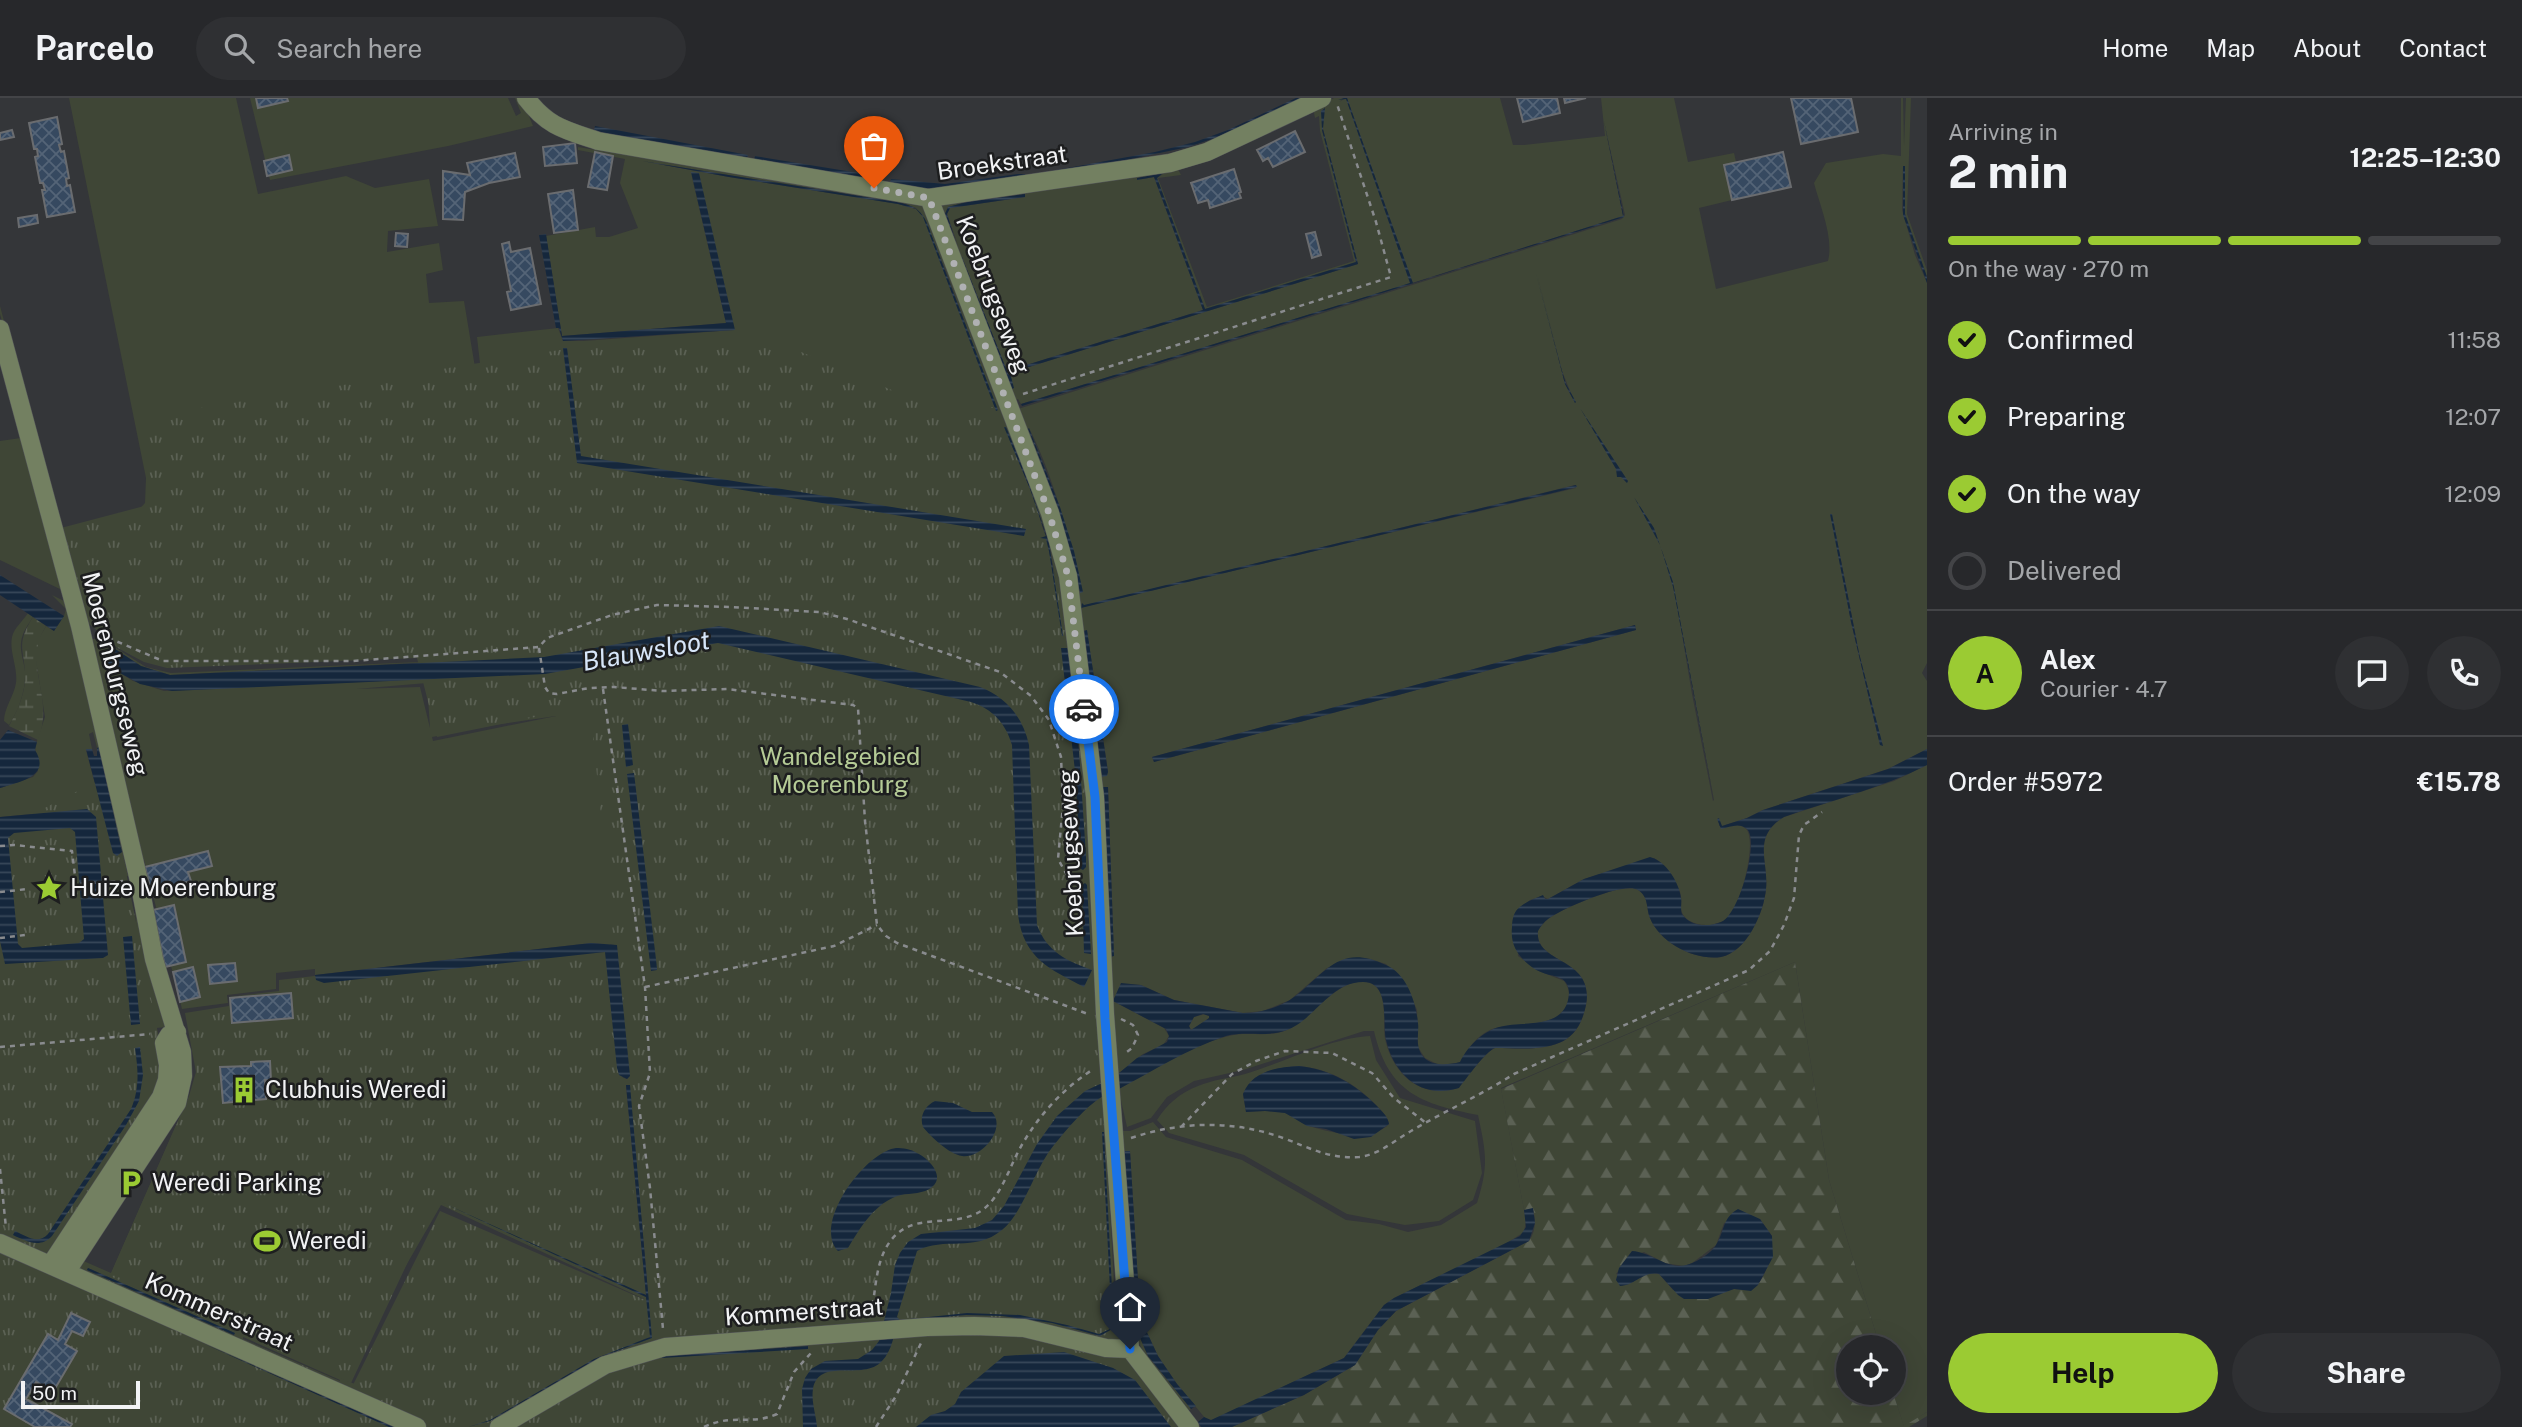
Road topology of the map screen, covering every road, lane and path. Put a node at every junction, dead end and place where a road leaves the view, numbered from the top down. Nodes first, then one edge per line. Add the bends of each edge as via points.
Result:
1 (526, 98) edge
2 (1322, 98) edge
3 (1335, 98) edge
4 (929, 198) junction
5 (0, 329) edge
6 (1006, 400) junction
7 (80, 626) junction
8 (539, 647) junction
9 (603, 689) junction
10 (1822, 812) dead end
11 (0, 846) edge
12 (1097, 870) junction
13 (139, 881) junction
14 (27, 889) dead end
15 (0, 892) edge
16 (877, 925) junction
17 (25, 935) dead end
18 (0, 938) edge
19 (645, 987) junction
20 (1105, 1019) junction
21 (176, 1031) junction
22 (0, 1047) edge
23 (1109, 1071) junction
24 (1426, 1123) junction
25 (1181, 1127) junction
26 (1114, 1140) junction
27 (0, 1169) edge
28 (3, 1238) edge
29 (59, 1267) junction
30 (927, 1327) junction
31 (870, 1332) junction
32 (821, 1335) junction
33 (664, 1346) junction
34 (1130, 1349) junction
35 (417, 1427) edge
36 (499, 1427) edge
37 (704, 1427) edge
38 (877, 1427) edge
39 (1190, 1427) edge

1 - 4 street, Broekstraat via 541,117 558,128 598,141
2 - 4 street, Broekstraat via 1207,152 1170,163
3 - 6 path via 1391,277
4 - 6 street, Koebrugseweg
5 - 7 street, Moerenburgseweg
6 - 12 street, Koebrugseweg via 1068,576 1095,797
7 - 8 path via 163,661 352,661
7 - 13 street, Moerenburgseweg
8 - 9 path via 542,681 549,693
8 - 12 path via 547,638 657,605 731,607 818,612 847,619 1000,672 1031,696 1049,720 1062,757 1058,859 1067,875 1084,876
9 - 16 path via 727,689 858,708
9 - 19 path
10 - 24 path via 1804,825 1799,835 1794,898 1784,925 1770,951 1749,970 1514,1074
11 - 13 path via 72,851 76,884
12 - 20 street, Koebrugseweg
13 - 21 street, Moerenburgseweg via 154,959
14 - 15 path
16 - 19 path via 834,946
16 - 20 path via 897,943
17 - 18 path
19 - 33 path via 650,1073 639,1106
20 - 23 street, Koebrugseweg
21 - 22 path
21 - 29 street, Moerenburgseweg via 183,1076 177,1103
23 - 26 street, Koebrugseweg
23 - 31 path via 1095,1068 1051,1105 981,1211 956,1220 910,1224 894,1236 881,1260
24 - 25 path via 1363,1157 1315,1153 1285,1139 1233,1125
24 - 25 path via 1372,1073 1332,1053 1285,1051 1232,1074
25 - 26 path
26 - 34 street, Koebrugseweg
27 - 28 path
28 - 29 street, Kommerstraat
29 - 35 street, Kommerstraat
30 - 31 street, Kommerstraat
30 - 34 street, Kommerstraat via 1010,1327
30 - 38 path
31 - 32 street, Kommerstraat
32 - 33 street, Kommerstraat
32 - 37 path via 794,1372 777,1414 766,1419 719,1420
33 - 36 street, Kommerstraat via 605,1365
34 - 39 street

